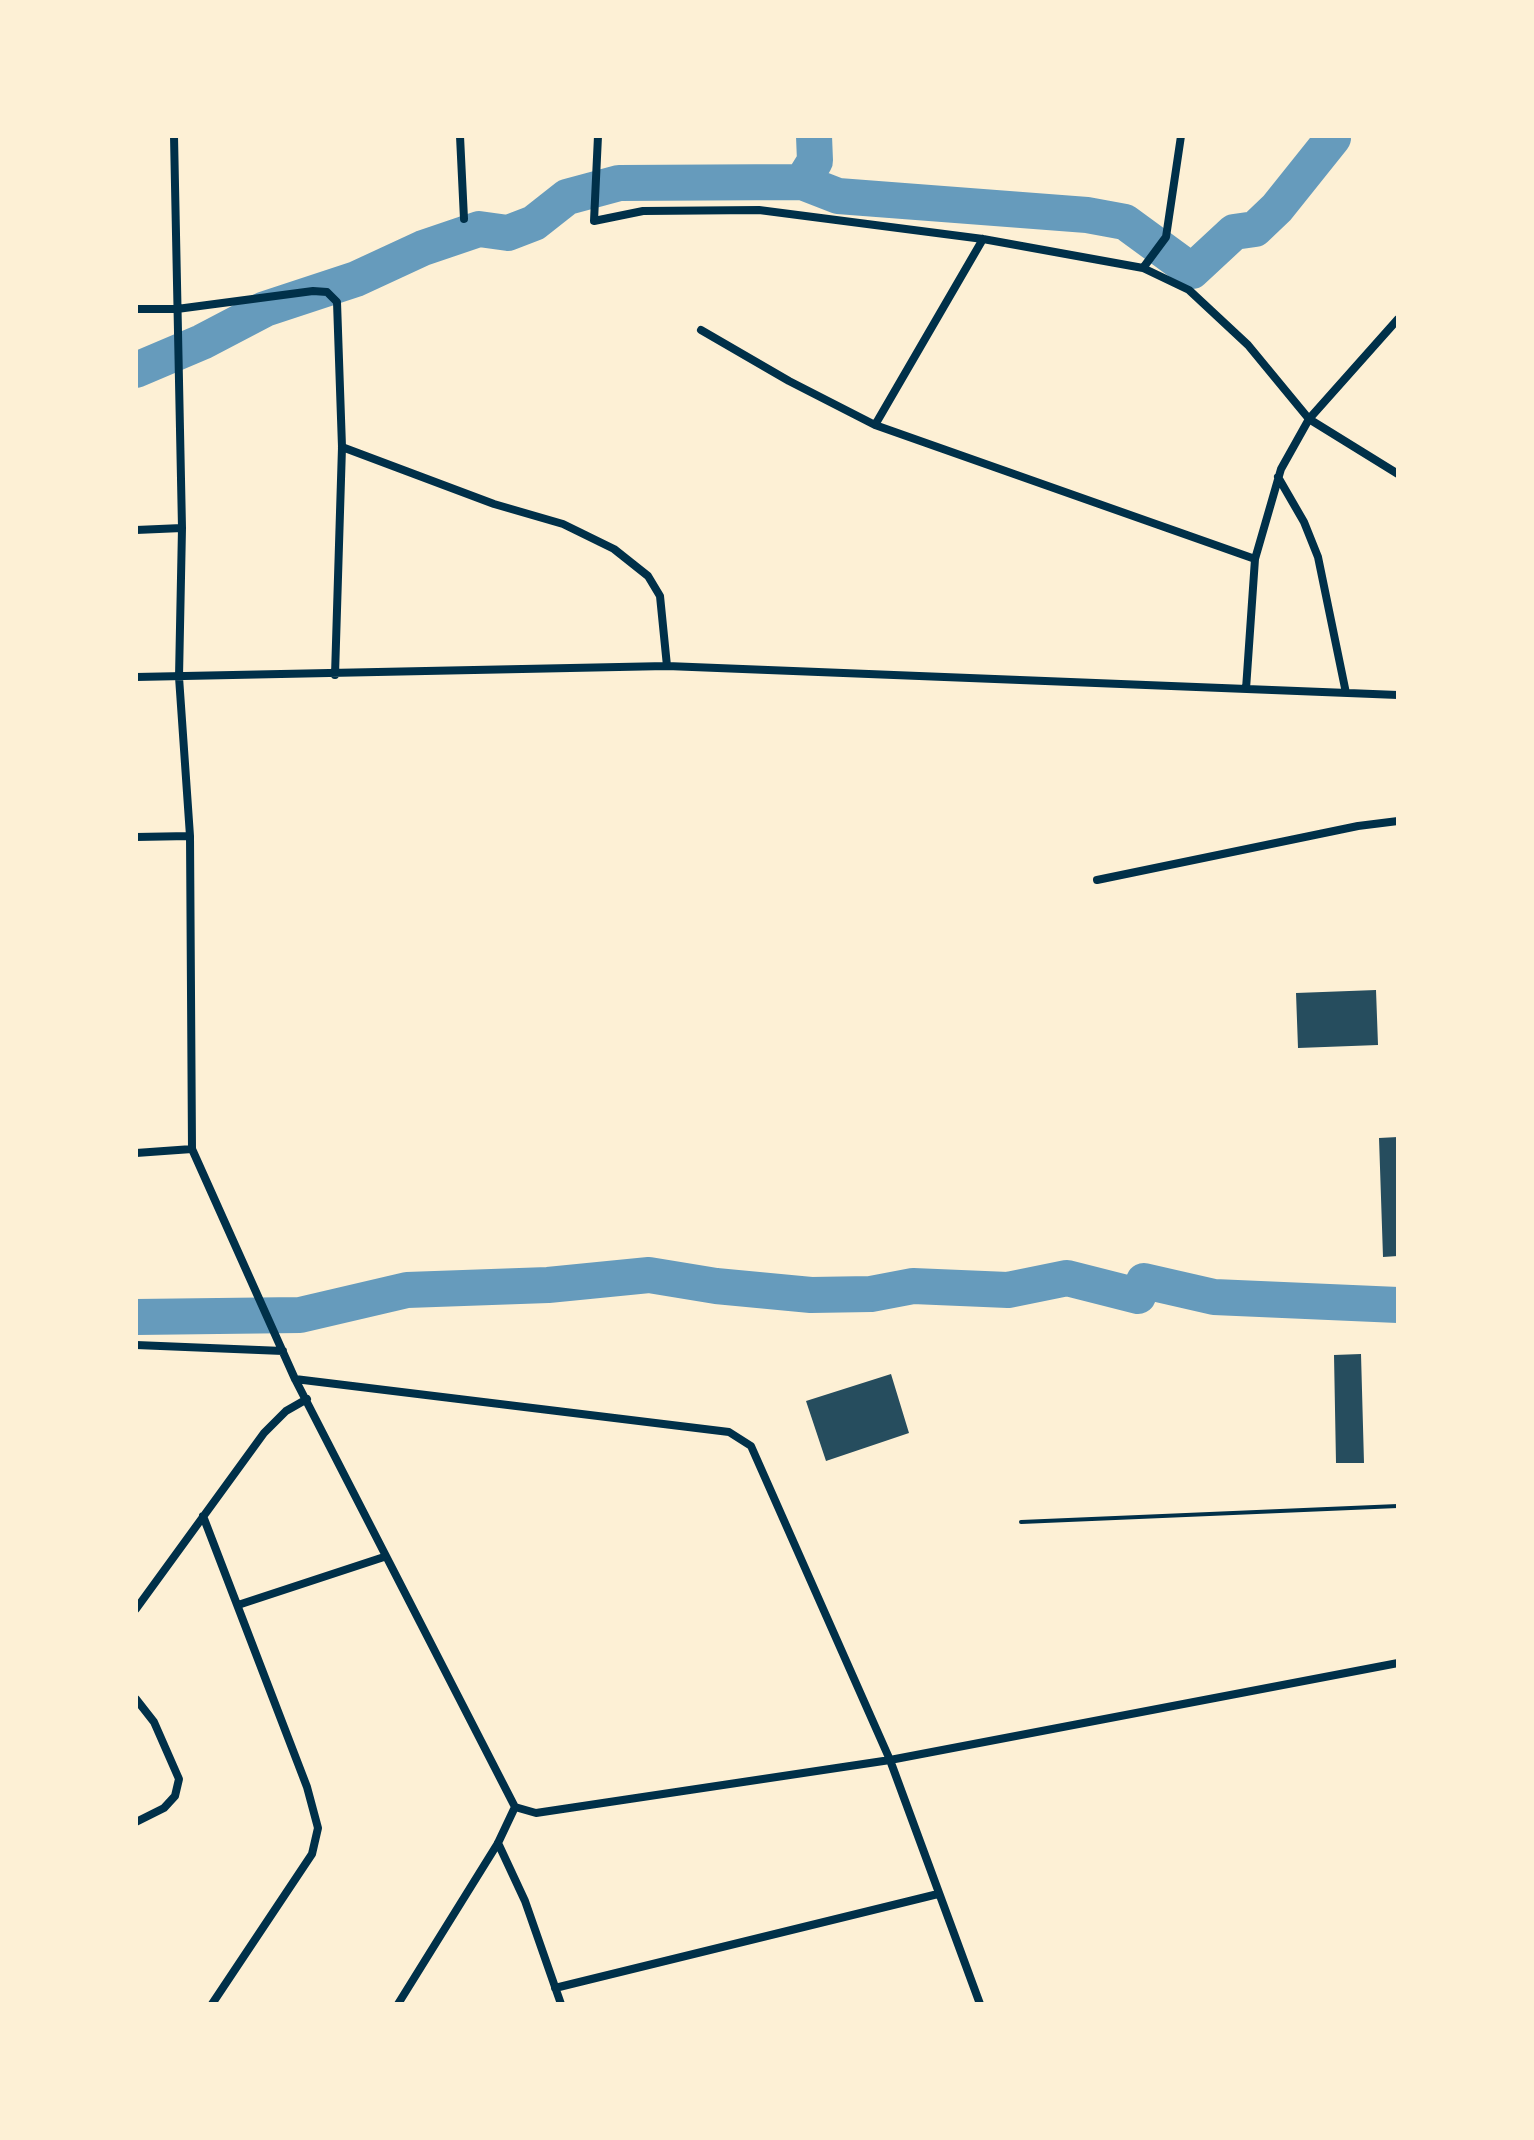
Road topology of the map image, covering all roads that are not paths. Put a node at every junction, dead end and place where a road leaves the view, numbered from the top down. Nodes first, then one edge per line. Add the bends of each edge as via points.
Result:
1 (174, 136) edge
2 (460, 136) edge
3 (598, 136) edge
4 (1181, 136) edge
5 (464, 219) dead end
6 (983, 239) junction
7 (1143, 268) junction
8 (136, 309) edge
9 (177, 309) junction
10 (1398, 319) edge
11 (701, 330) dead end
12 (1309, 419) junction
13 (875, 425) junction
14 (342, 447) junction
15 (1398, 474) edge
16 (1278, 477) junction
17 (182, 528) junction
18 (136, 530) edge
19 (1255, 559) junction
20 (667, 666) junction
21 (335, 675) junction
22 (136, 677) edge
23 (179, 677) junction
24 (1246, 689) junction
25 (1346, 693) junction
26 (1398, 695) edge
27 (1398, 821) edge
28 (190, 836) junction
29 (136, 837) edge
30 (1097, 880) dead end
31 (192, 1149) junction
32 (136, 1153) edge
33 (136, 1345) edge
34 (283, 1351) junction
35 (295, 1379) junction
36 (307, 1399) junction
37 (1398, 1506) edge
38 (203, 1516) junction
39 (1021, 1522) dead end
40 (384, 1557) junction
41 (238, 1605) junction
42 (136, 1609) edge
43 (1398, 1663) edge
44 (136, 1699) edge
45 (890, 1760) junction
46 (515, 1807) junction
47 (136, 1822) edge
48 (498, 1843) junction
49 (938, 1894) junction
50 (555, 1988) junction
51 (212, 2004) edge
52 (398, 2004) edge
53 (561, 2004) edge
54 (980, 2004) edge

1 - 9 street
2 - 5 street
3 - 6 street via 594,221 643,211 759,210
4 - 7 street via 1166,237
6 - 7 street
6 - 13 street
7 - 12 street via 1189,290 1248,345
8 - 9 street
9 - 14 street via 327,292 339,309
9 - 17 street
10 - 12 street
11 - 13 street
12 - 15 street
12 - 16 street
13 - 19 street
14 - 20 street via 563,524 614,549 648,576 660,596
14 - 21 street
16 - 19 street
16 - 25 street via 1318,557
17 - 18 street
17 - 23 street
19 - 24 street
20 - 21 street
20 - 24 street
21 - 23 street
22 - 23 street
23 - 28 street
24 - 25 street
25 - 26 street
27 - 30 street
28 - 29 street
28 - 31 street
31 - 32 street
31 - 34 street
33 - 34 street
34 - 35 street
35 - 36 street
35 - 45 street via 729,1432 740,1438 751,1446
36 - 38 street via 264,1433
36 - 40 street
37 - 39 lane
38 - 41 street
38 - 42 street
40 - 41 street
40 - 46 street
41 - 51 street via 318,1828 317,1842
43 - 45 street
44 - 47 street via 154,1722 179,1779 175,1796 164,1808
45 - 46 street via 536,1813
45 - 49 street
46 - 48 street
48 - 50 street
48 - 52 street
49 - 50 street
49 - 54 street
50 - 53 street

